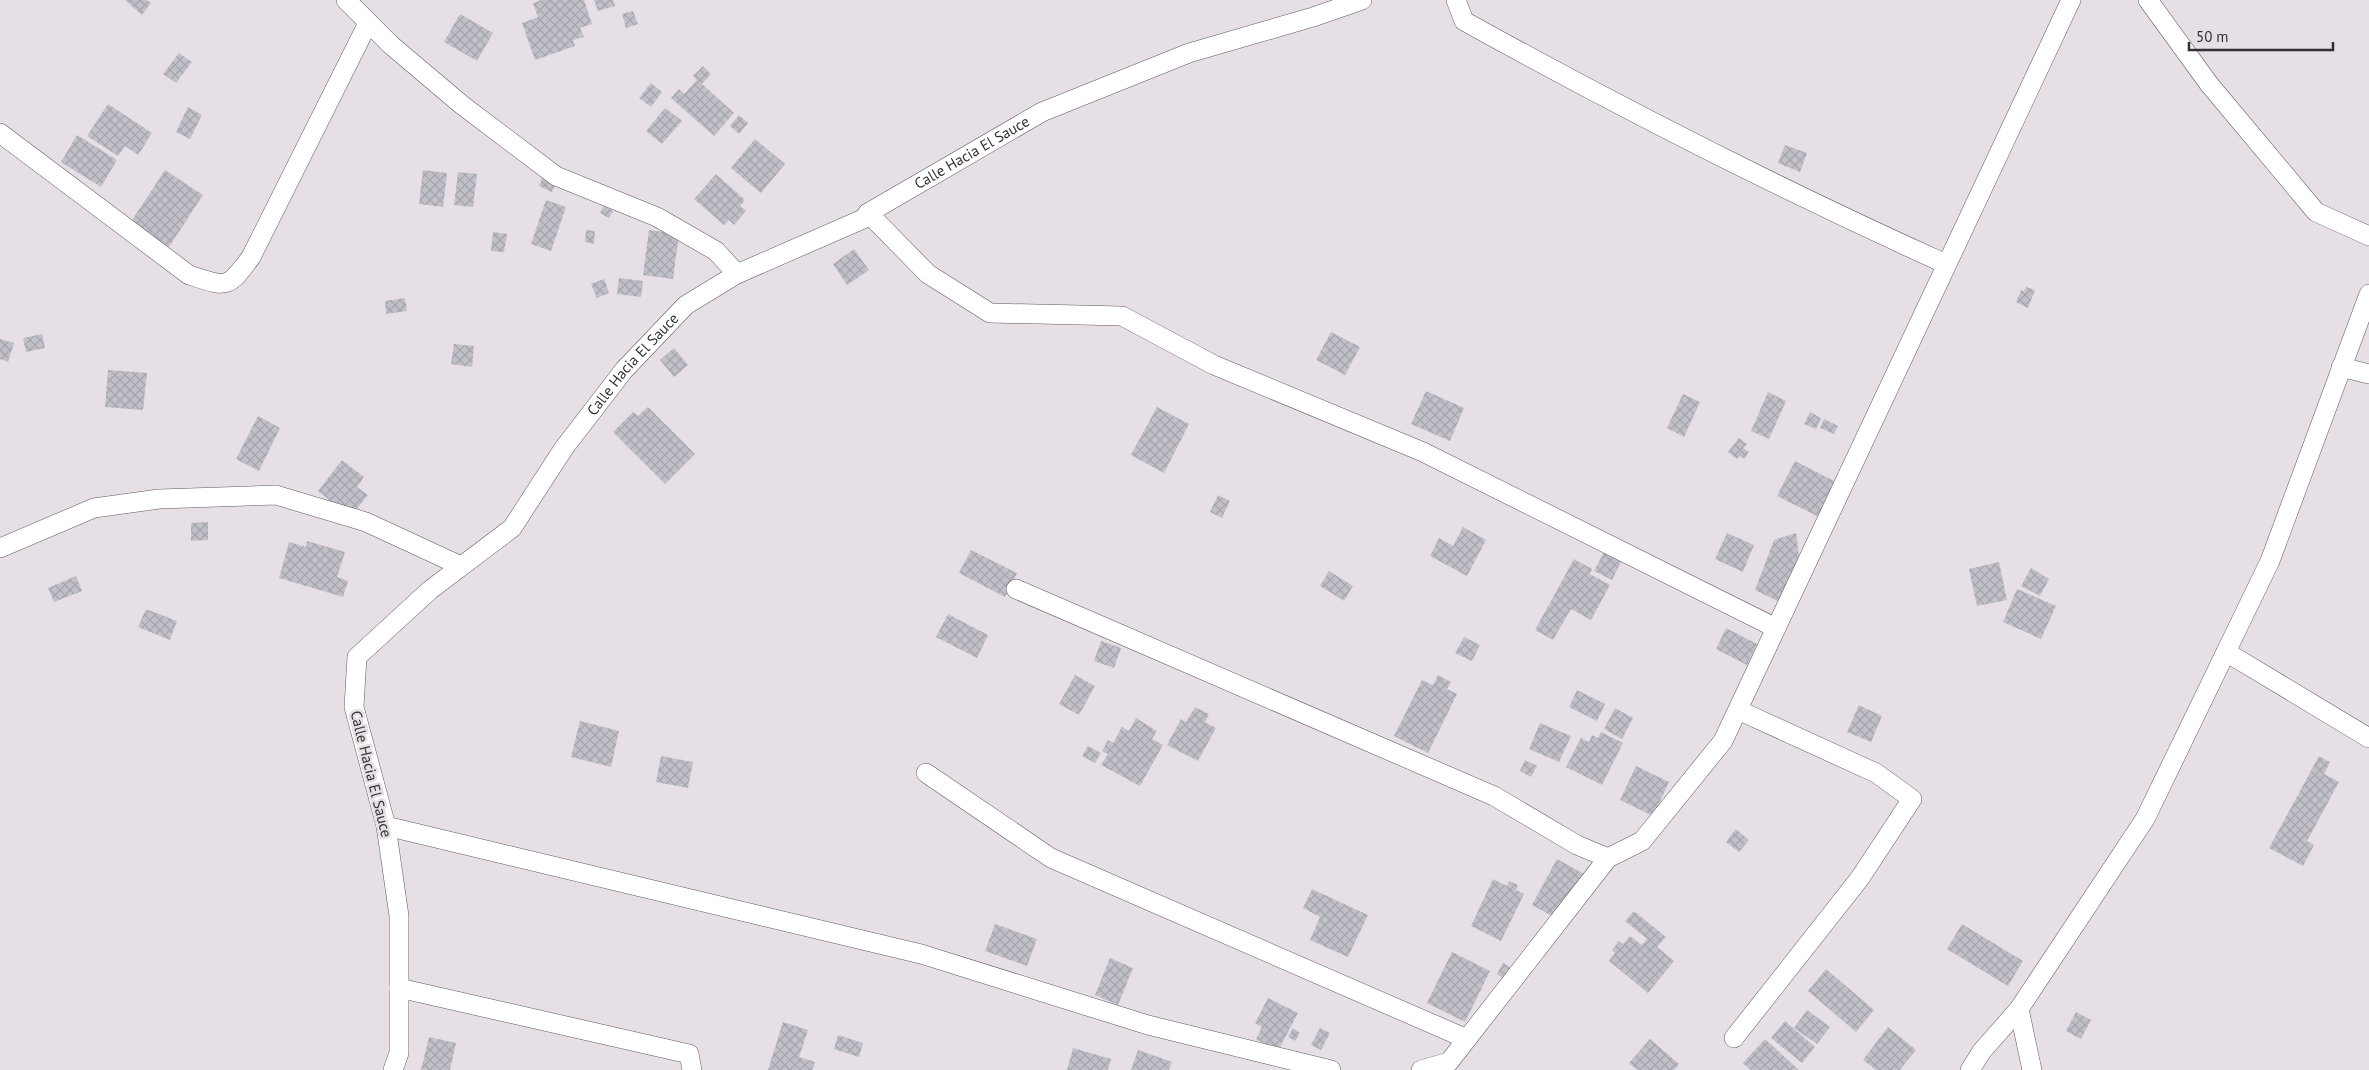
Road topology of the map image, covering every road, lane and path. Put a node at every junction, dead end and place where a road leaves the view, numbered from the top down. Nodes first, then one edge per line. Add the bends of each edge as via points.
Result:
1 (346, 0) edge
2 (1362, 0) edge
3 (1456, 0) edge
4 (2071, 0) edge
5 (2148, 0) edge
6 (368, 22) junction
7 (0, 133) edge
8 (868, 213) junction
9 (2369, 236) edge
10 (1946, 264) junction
11 (737, 274) junction
12 (2369, 294) edge
13 (2341, 367) junction
14 (2369, 374) edge
15 (0, 548) edge
16 (461, 566) junction
17 (1016, 590) dead end
18 (1776, 628) junction
19 (2226, 652) junction
20 (1738, 710) junction
21 (2369, 738) edge
22 (926, 773) dead end
23 (386, 826) junction
24 (1608, 858) junction
25 (399, 988) junction
26 (2019, 1009) junction
27 (1734, 1038) dead end
28 (1467, 1039) junction
29 (393, 1070) edge
30 (692, 1070) edge
31 (1331, 1070) edge
32 (1421, 1070) edge
33 (1970, 1070) edge
34 (2032, 1070) edge

1 - 6 street
2 - 8 street, Calle Hacia El Sauce via 1189,53 1042,112
3 - 10 street via 1464,21 1572,81 1847,219
4 - 10 street
5 - 9 street via 2208,84 2316,212
6 - 7 street via 251,257 240,275 231,282 215,283 189,275
6 - 11 street via 390,45 462,105 556,176 657,216 716,251
8 - 11 street, Calle Hacia El Sauce via 863,219
8 - 18 street via 928,274 990,313 1122,316 1214,365 1423,452
10 - 18 street
11 - 16 street, Calle Hacia El Sauce via 686,305 631,363 564,448 512,528
12 - 13 street
13 - 14 street
13 - 19 street via 2270,561
15 - 16 street via 94,508 160,499 276,495 366,522
16 - 23 street, Calle Hacia El Sauce via 357,657 354,707
17 - 24 street via 1494,796 1577,845
18 - 20 street
19 - 21 street
19 - 26 street via 2145,819
20 - 24 street via 1723,741 1642,841
20 - 27 street via 1876,773 1912,799 1860,878
22 - 28 street via 1051,858
23 - 25 street, Calle Hacia El Sauce via 399,916
23 - 31 street via 921,954 1148,1025
24 - 28 street
25 - 29 street, Calle Hacia El Sauce via 399,1053
25 - 30 street via 689,1054
26 - 33 street via 1982,1051
26 - 34 street
28 - 32 street via 1449,1062

